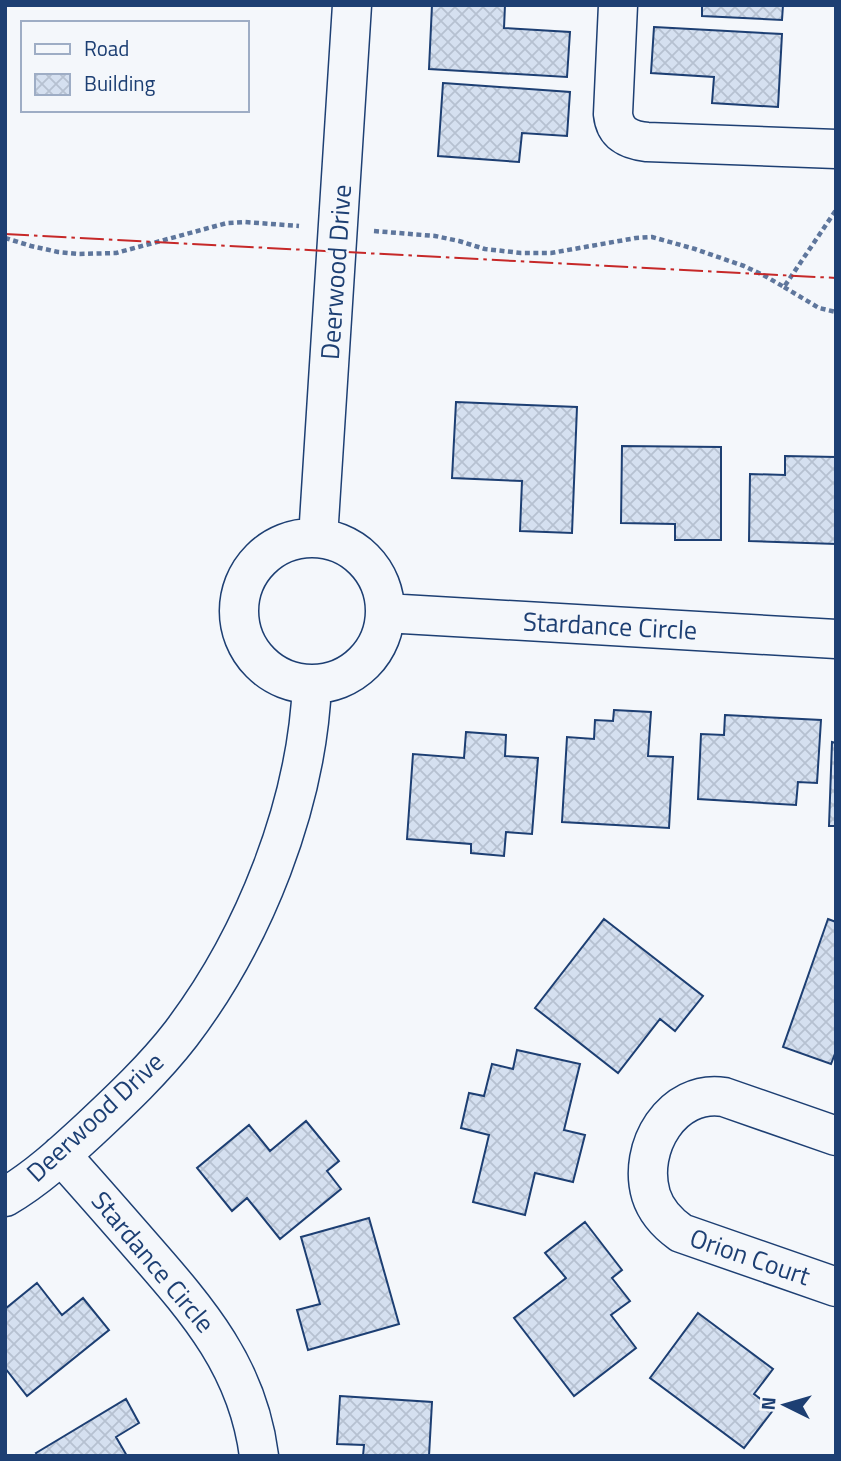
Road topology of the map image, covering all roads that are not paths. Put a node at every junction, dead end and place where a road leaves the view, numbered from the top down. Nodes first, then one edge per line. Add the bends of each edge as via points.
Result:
1 (352, 5) edge
2 (618, 5) edge
3 (836, 149) edge
4 (318, 538) junction
5 (385, 613) junction
6 (836, 639) edge
7 (312, 684) junction
8 (836, 1136) edge
9 (61, 1155) junction
10 (5, 1197) edge
11 (836, 1287) edge
12 (259, 1456) edge

1 - 4 street, Deerwood Drive
2 - 3 street via 612,114 623,135 646,142
4 - 5 street via 340,543 359,555 382,591
4 - 7 street via 297,539 260,559 247,577 239,618 244,639 256,658 291,681
5 - 6 street, Stardance Circle
5 - 7 street via 382,631 362,663 348,674
7 - 9 street, Deerwood Drive via 305,747 282,838 264,890 220,976 165,1053
8 - 11 street, Orion Court via 724,1097 709,1097 684,1104 664,1122 648,1166 654,1203 681,1233
9 - 10 street, Deerwood Drive
9 - 12 street, Stardance Circle via 189,1299 217,1339 239,1380

